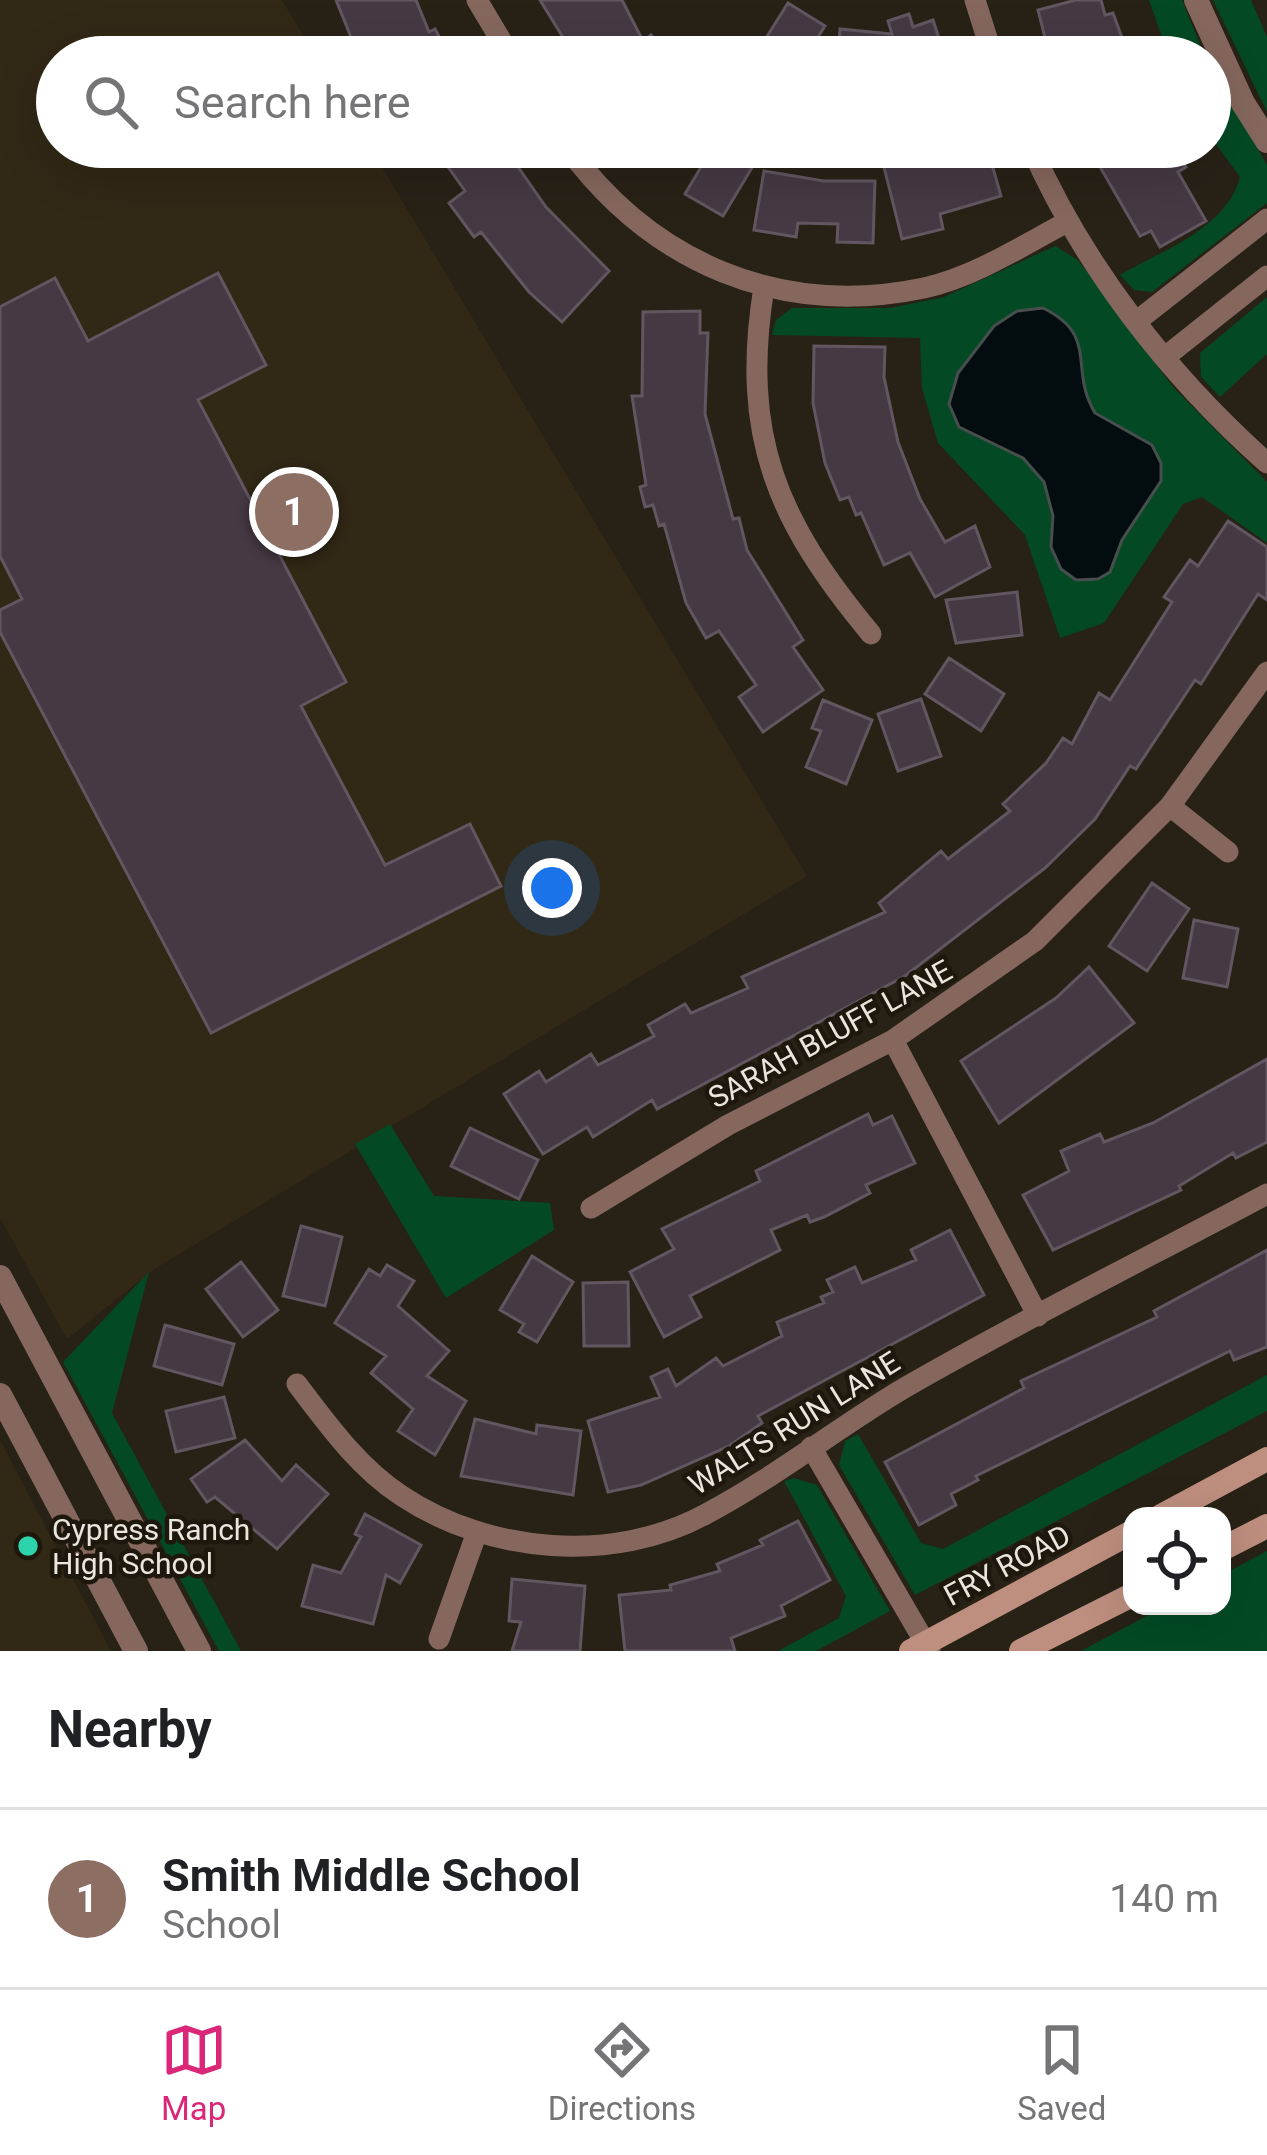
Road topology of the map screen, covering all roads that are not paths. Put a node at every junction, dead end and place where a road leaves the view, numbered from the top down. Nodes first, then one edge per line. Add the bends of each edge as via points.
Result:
1 (477, 0) edge
2 (975, 0) edge
3 (1196, 0) edge
4 (498, 36) edge
5 (986, 36) edge
6 (1212, 36) edge
7 (1231, 77) edge
8 (1267, 140) edge
9 (583, 168) edge
10 (1040, 168) edge
11 (1267, 219) edge
12 (1066, 222) junction
13 (1267, 276) edge
14 (764, 287) junction
15 (1137, 321) junction
16 (1165, 357) junction
17 (1267, 463) edge
18 (871, 634) dead end
19 (1267, 672) edge
20 (1170, 806) junction
21 (1228, 852) dead end
22 (893, 1040) junction
23 (1267, 1194) edge
24 (591, 1208) dead end
25 (0, 1277) edge
26 (1038, 1316) junction
27 (297, 1384) dead end
28 (0, 1395) edge
29 (811, 1447) junction
30 (1267, 1459) edge
31 (1178, 1507) edge
32 (1267, 1526) edge
33 (477, 1532) junction
34 (1123, 1537) edge
35 (1231, 1544) edge
36 (1123, 1599) edge
37 (439, 1640) dead end
38 (922, 1648) edge
39 (136, 1651) edge
40 (199, 1651) edge
41 (1021, 1651) edge

1 - 4 street
2 - 5 street
3 - 6 street
7 - 8 street
9 - 14 street via 647,233
10 - 12 street
11 - 15 street
12 - 14 street via 923,288 844,298
12 - 15 street
13 - 16 street
14 - 18 street via 756,356 766,454 818,571
15 - 16 street
16 - 17 street
19 - 20 street, SARAH BLUFF LANE
20 - 21 street
20 - 22 street, SARAH BLUFF LANE via 1035,941
22 - 24 street, SARAH BLUFF LANE
22 - 26 street
23 - 26 street, WALTS RUN LANE
25 - 40 street
26 - 29 street, WALTS RUN LANE
27 - 33 street, WALTS RUN LANE via 365,1467 402,1496
28 - 39 street
29 - 33 street, WALTS RUN LANE via 703,1516 652,1537 572,1545
29 - 38 street
30 - 31 main road
32 - 35 main road
33 - 37 street
34 - 38 main road, FRY ROAD
36 - 41 main road

